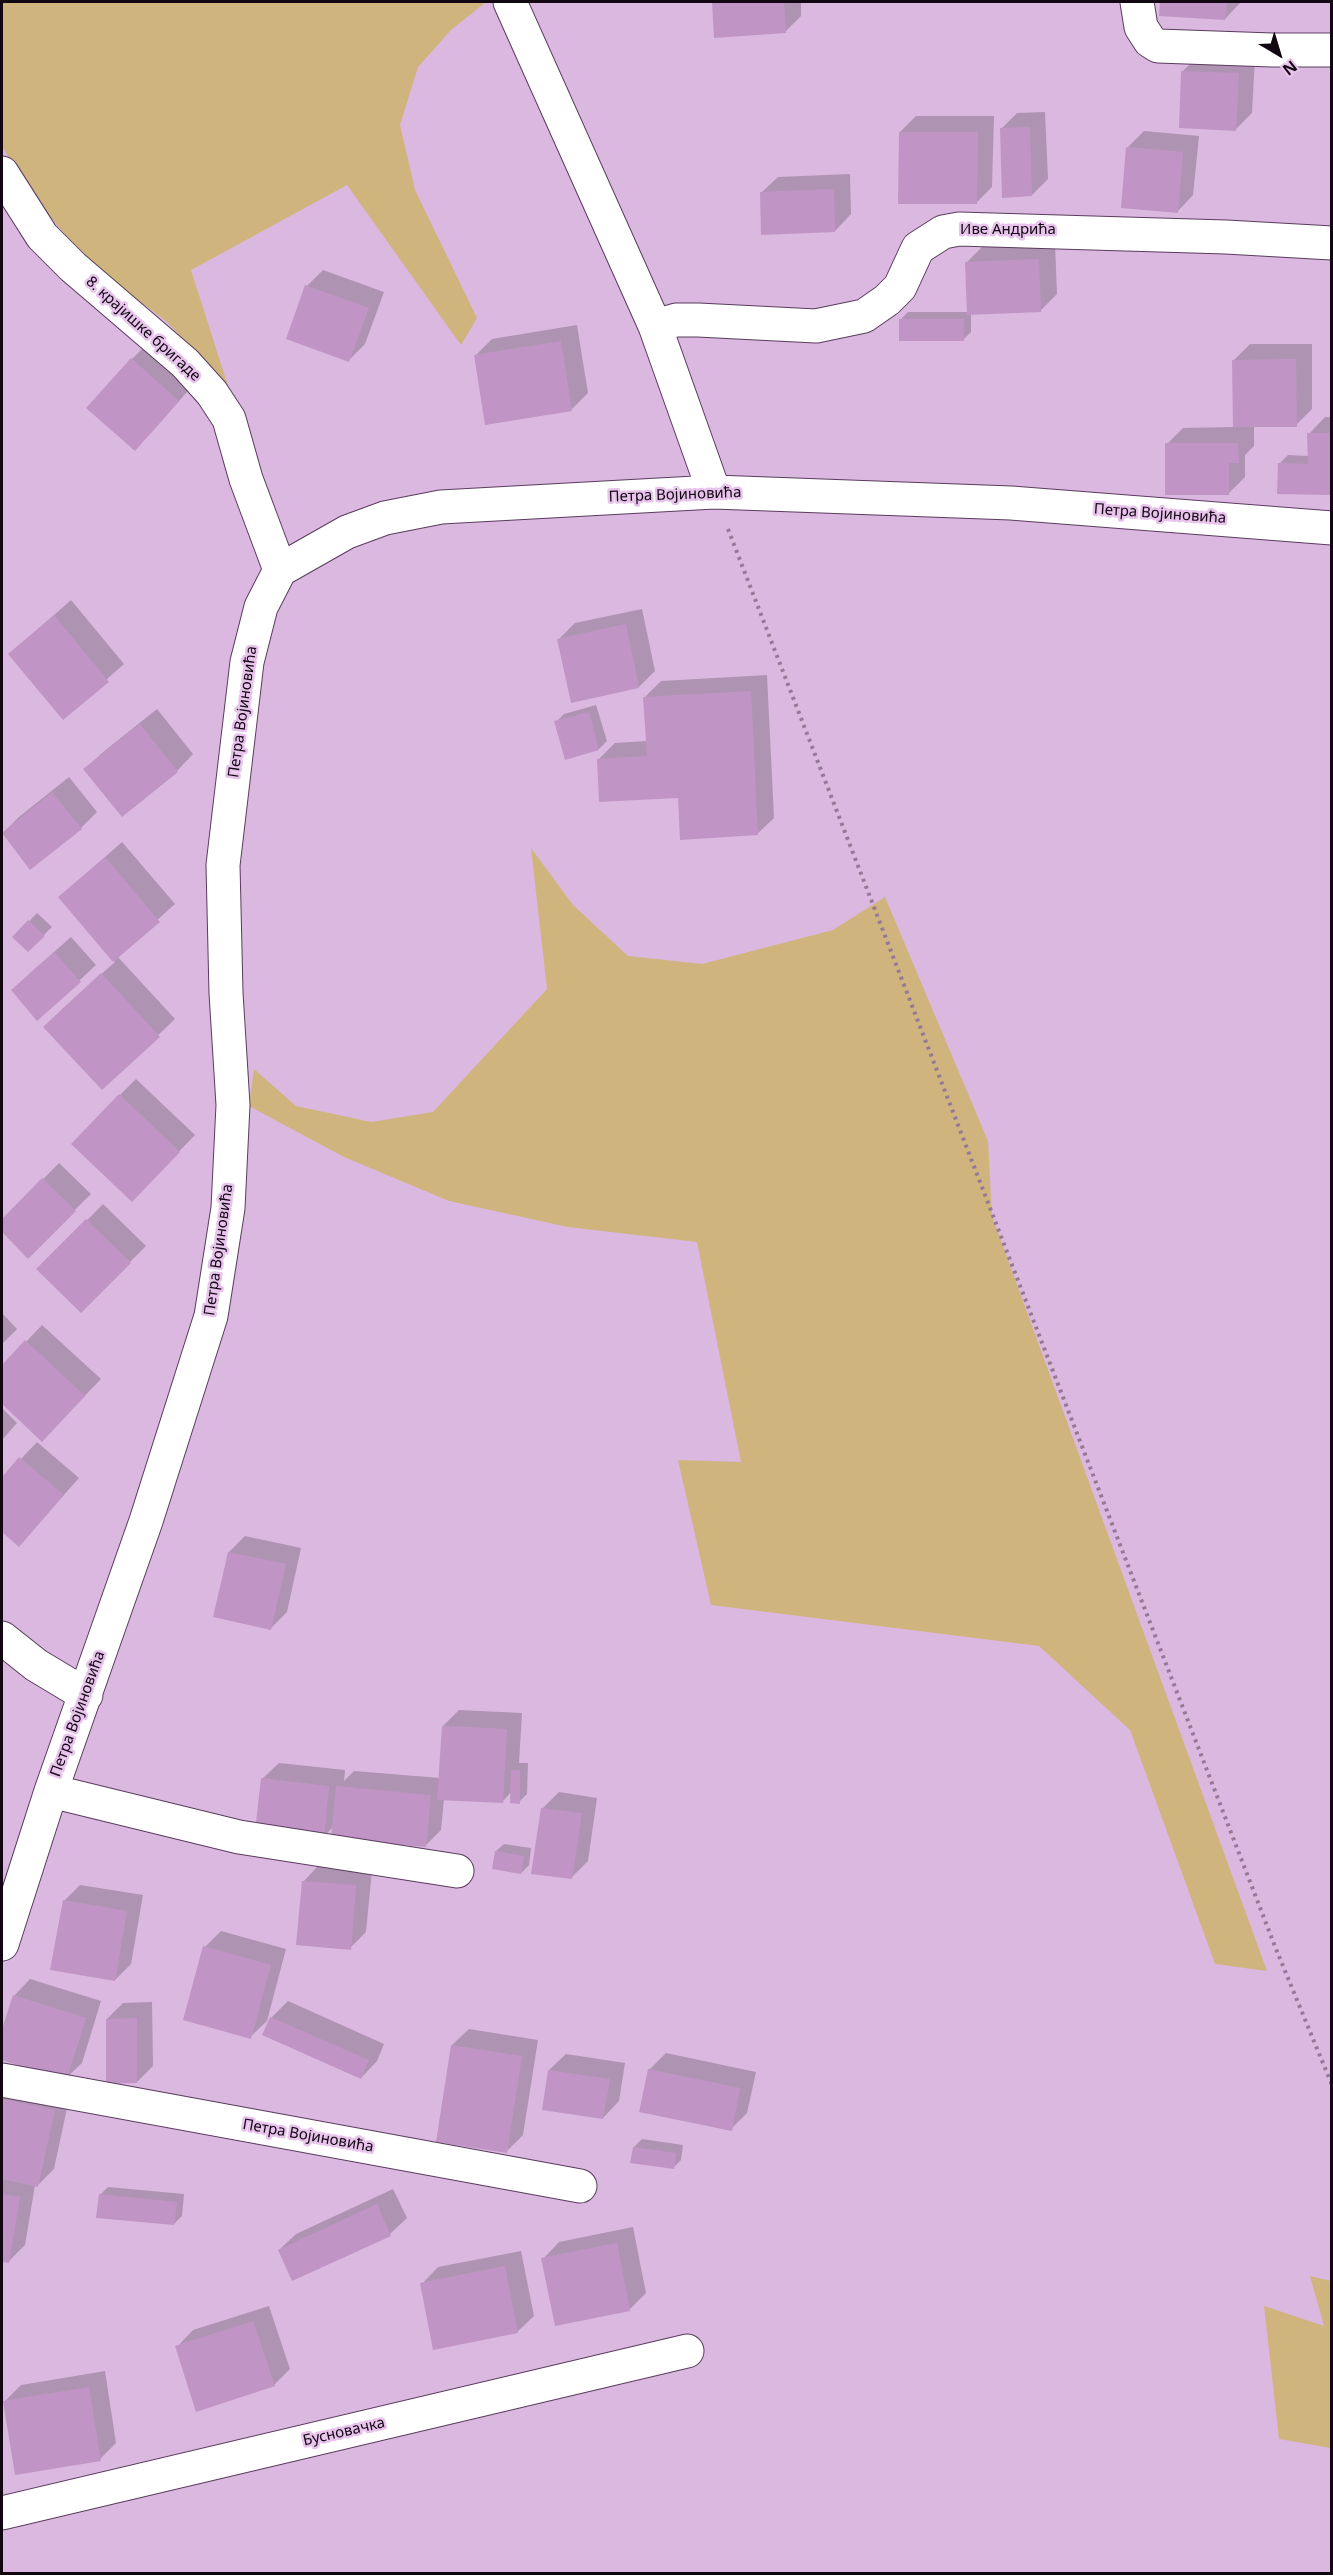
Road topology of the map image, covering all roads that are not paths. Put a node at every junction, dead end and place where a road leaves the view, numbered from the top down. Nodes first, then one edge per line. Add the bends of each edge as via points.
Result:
1 (510, 2) edge
2 (1137, 2) edge
3 (1332, 50) edge
4 (2, 173) edge
5 (1332, 243) edge
6 (655, 326) junction
7 (714, 492) junction
8 (1332, 528) edge
9 (280, 570) junction
10 (2, 1638) edge
11 (86, 1695) junction
12 (51, 1791) junction
13 (457, 1871) dead end
14 (2, 1944) edge
15 (2, 2080) edge
16 (580, 2186) dead end
17 (687, 2350) dead end
18 (2, 2513) edge

1 - 6 street
2 - 3 street via 1141,27 1158,46
4 - 9 street, 8. крајишке бригаде via 42,236 185,363 212,393 229,420
5 - 6 street, Иве Андрића via 959,229 943,232 918,248 900,287 864,316 816,326 676,320
6 - 7 street
7 - 8 street, Петра Војиновића via 1011,503
7 - 9 street, Петра Војиновића via 441,507 386,518 347,532
9 - 11 street, Петра Војиновића via 261,608 247,662 223,865 233,1105 228,1208 211,1316
10 - 11 street via 36,1665
11 - 12 street, Петра Војиновића
12 - 13 street, Петра Војиновића via 239,1837
12 - 14 street, Петра Војиновића
15 - 16 street, Петра Војиновића
17 - 18 street, Бусновачка

